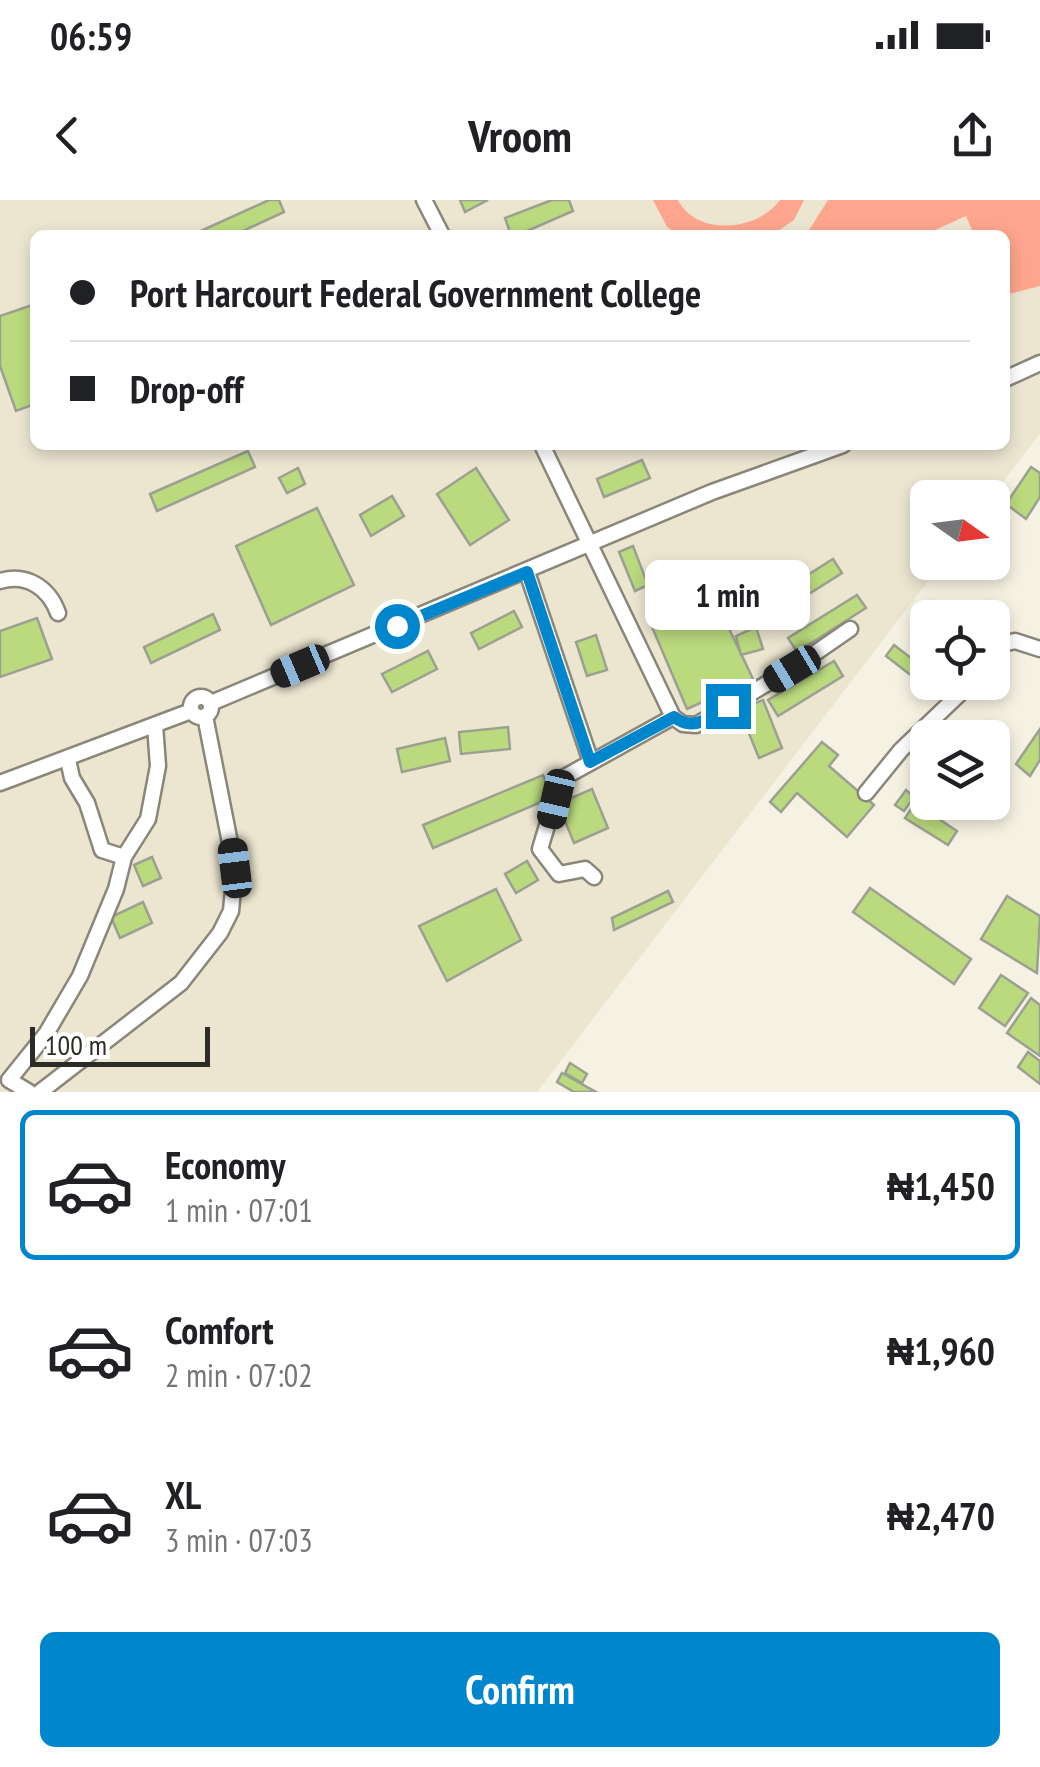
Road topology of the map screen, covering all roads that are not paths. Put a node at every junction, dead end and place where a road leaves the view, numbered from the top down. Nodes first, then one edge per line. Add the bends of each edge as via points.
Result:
1 (424, 200) edge
2 (439, 230) edge
3 (1040, 363) edge
4 (1010, 377) edge
5 (544, 450) edge
6 (829, 450) edge
7 (589, 546) junction
8 (527, 572) junction
9 (0, 580) edge
10 (58, 613) dead end
11 (850, 629) dead end
12 (1010, 642) edge
13 (1040, 649) edge
14 (953, 700) edge
15 (202, 710) junction
16 (674, 717) junction
17 (154, 725) junction
18 (68, 760) junction
19 (590, 762) junction
20 (0, 783) edge
21 (866, 793) dead end
22 (124, 857) junction
23 (594, 877) dead end
24 (29, 1092) edge
25 (40, 1092) edge

1 - 2 street
3 - 4 street
5 - 7 street
6 - 7 street
7 - 8 street
7 - 16 street
8 - 15 street
8 - 19 street
9 - 10 street via 42,587
11 - 16 street via 696,725
12 - 13 street
14 - 21 street
15 - 17 street
15 - 25 street via 232,845 230,911 181,983
16 - 19 street
17 - 18 street
17 - 22 street via 158,766 148,819
18 - 20 street
18 - 22 street via 102,850
19 - 23 street via 561,779 540,850 559,874 585,870
22 - 24 street via 80,976 9,1080

